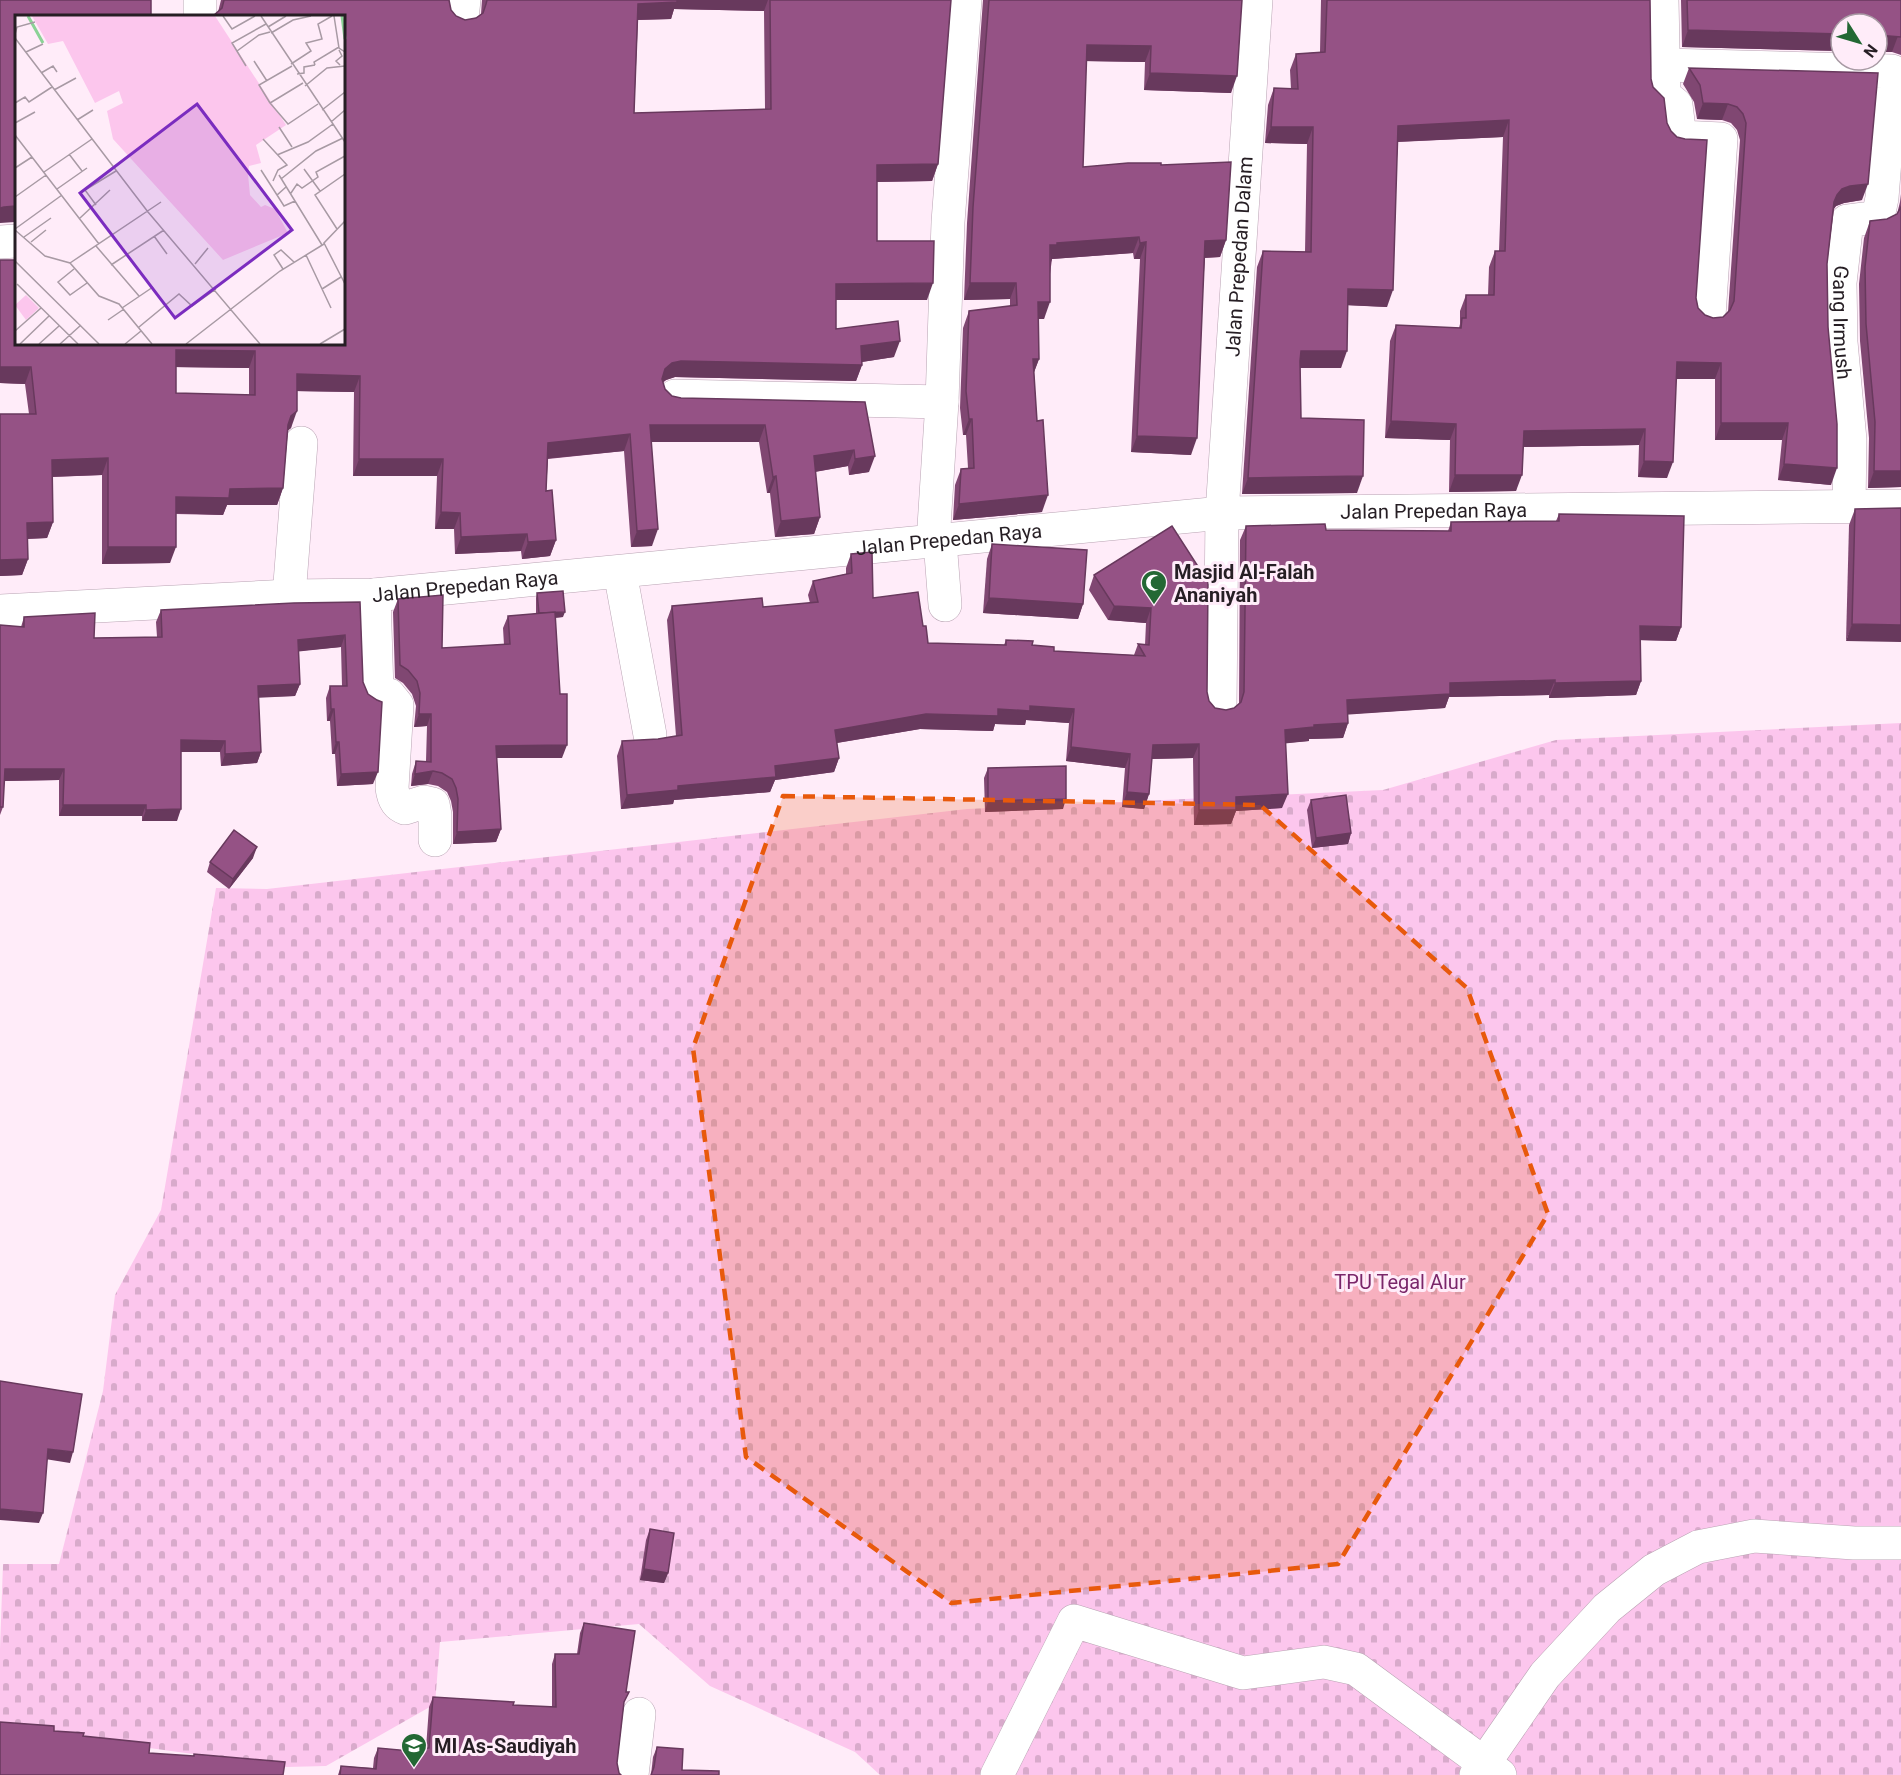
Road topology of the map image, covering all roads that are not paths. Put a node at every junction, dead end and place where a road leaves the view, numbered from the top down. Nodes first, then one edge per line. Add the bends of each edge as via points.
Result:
1 (201, 0) edge
2 (965, 0) edge
3 (1256, 0) edge
4 (1662, 0) edge
5 (200, 15) edge
6 (1664, 65) junction
7 (15, 240) edge
8 (0, 242) edge
9 (1708, 316) edge
10 (675, 396) edge
11 (942, 402) junction
12 (301, 443) dead end
13 (1849, 506) junction
14 (1901, 506) edge
15 (1222, 513) junction
16 (936, 541) junction
17 (620, 572) junction
18 (374, 595) junction
19 (289, 596) junction
20 (945, 604) dead end
21 (0, 611) edge
22 (1220, 706) edge
23 (650, 735) dead end
24 (435, 840) dead end
25 (1901, 1543) edge
26 (639, 1714) dead end
27 (1487, 1771) edge
28 (632, 1775) edge
29 (997, 1775) edge

1 - 5 street
2 - 11 street via 948,222
3 - 15 street, Jalan Prepedan Dalam
4 - 6 street
6 - 9 street via 1664,95 1676,105 1680,137 1721,139
6 - 13 street, Gang Irmush via 1892,71 1878,217 1847,222 1840,283 1850,440
7 - 8 street
10 - 11 street
11 - 16 street
12 - 19 street
13 - 14 street, Jalan Prepedan Raya
13 - 15 street, Jalan Prepedan Raya
15 - 16 street, Jalan Prepedan Raya
15 - 22 street, Jalan Prepedan Dalam
16 - 17 street, Jalan Prepedan Raya
16 - 20 street
17 - 18 street, Jalan Prepedan Raya
17 - 23 street
18 - 19 street, Jalan Prepedan Raya
18 - 24 street via 377,692 389,696 397,705 393,795 405,808 424,802 433,804
19 - 21 street, Jalan Prepedan Raya
25 - 27 street via 1854,1544 1754,1536 1698,1547 1654,1570 1607,1608 1545,1675
26 - 28 street
27 - 29 street via 1356,1669 1324,1662 1243,1673 1074,1621

